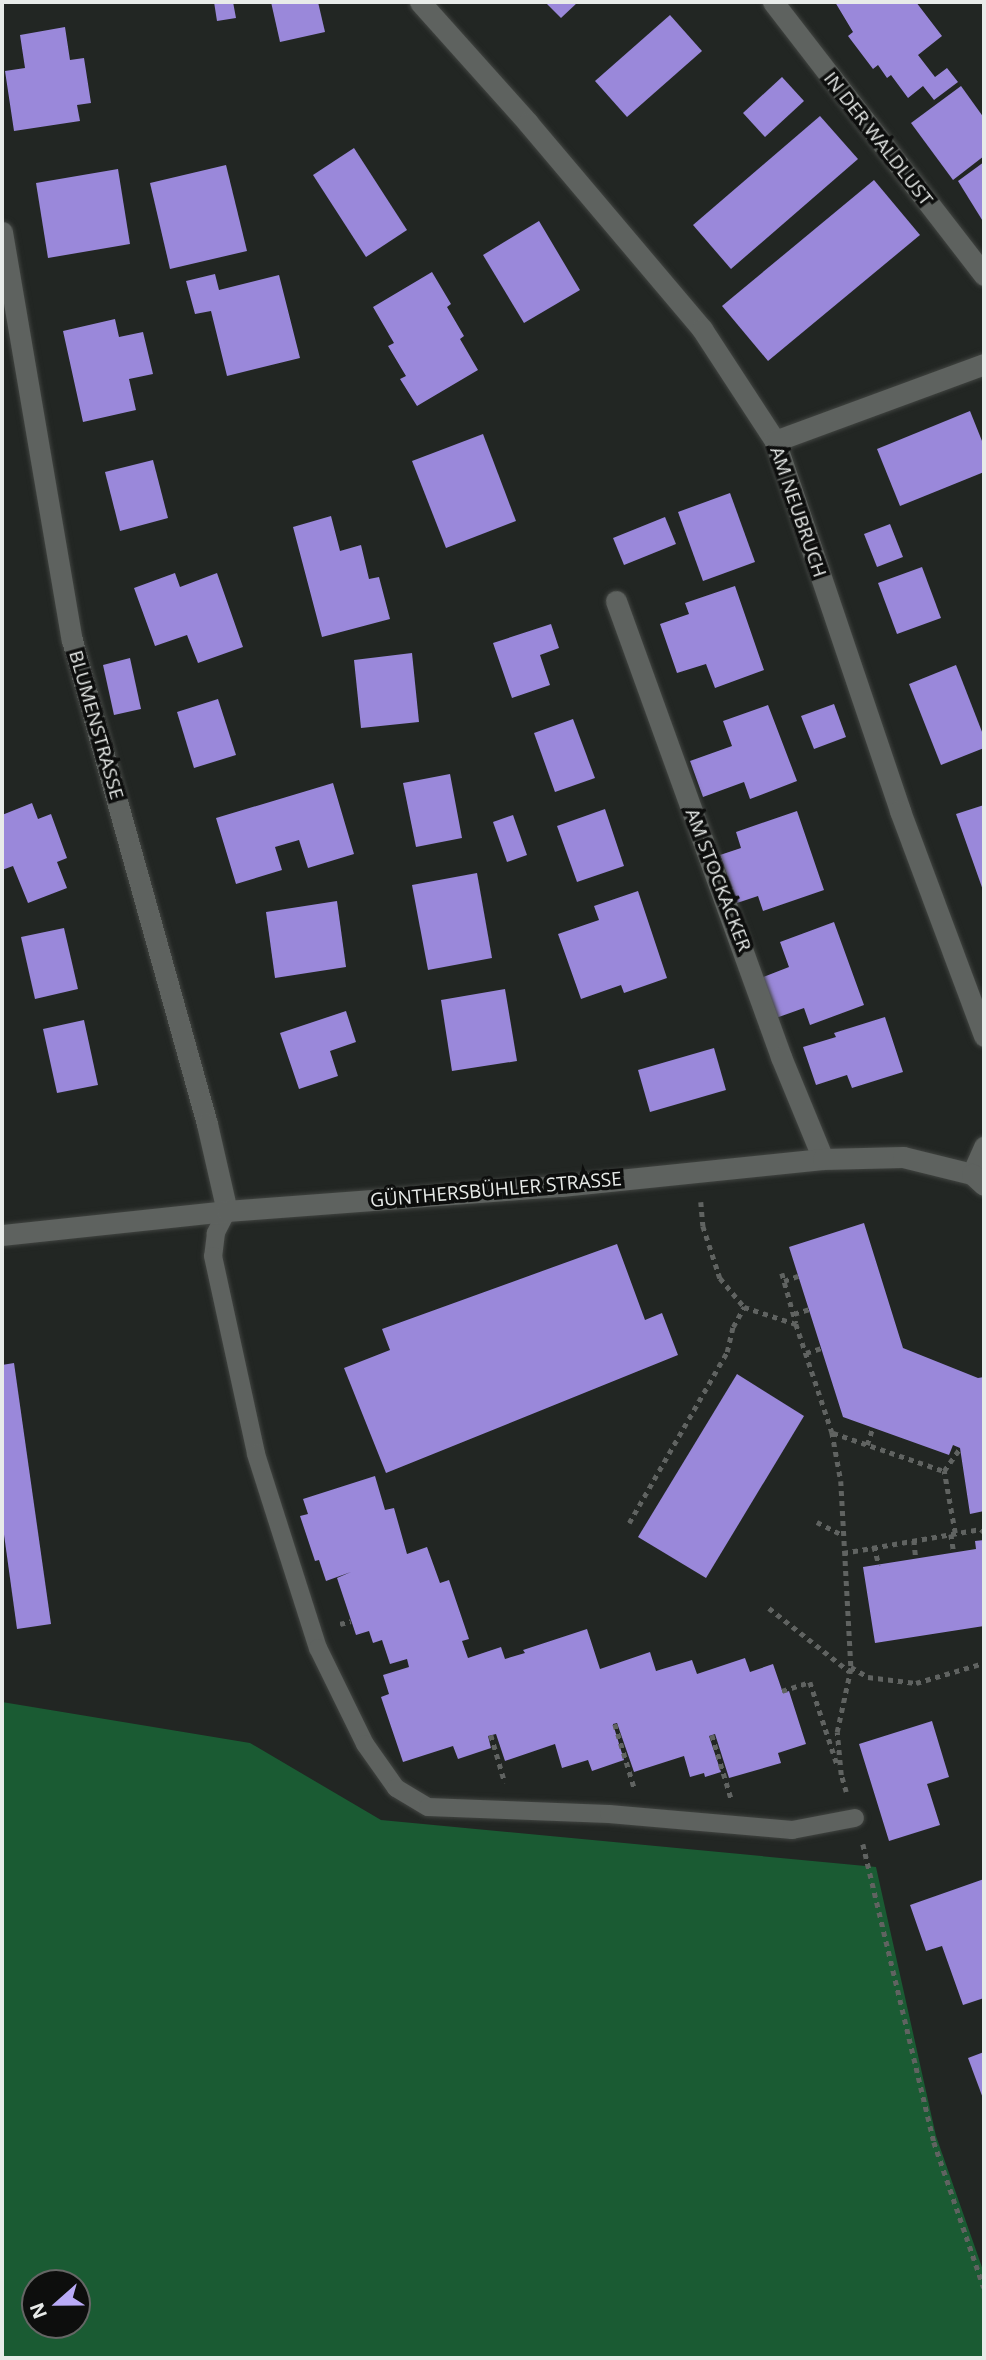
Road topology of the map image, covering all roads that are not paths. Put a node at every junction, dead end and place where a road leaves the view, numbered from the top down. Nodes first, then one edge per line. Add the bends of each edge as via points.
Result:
1 (420, 2) edge
2 (773, 2) edge
3 (2, 232) edge
4 (984, 275) edge
5 (984, 364) edge
6 (775, 441) junction
7 (616, 601) dead end
8 (984, 1036) edge
9 (984, 1147) edge
10 (822, 1159) junction
11 (978, 1179) edge
12 (227, 1211) junction
13 (2, 1235) edge
14 (855, 1818) road end

1 - 6 street, AM NEUBRUCH via 702,329
2 - 4 street, IN DER WALDLUST
3 - 12 street, BLUMENSTRASSE via 72,640
5 - 6 street
6 - 8 street, AM NEUBRUCH via 900,810
7 - 10 street, AM STOCKACKER
9 - 11 street
10 - 11 street, GÜNTHERSBÜHLER STRASSE via 903,1157
10 - 12 street, GÜNTHERSBÜHLER STRASSE via 561,1186
12 - 13 street, GÜNTHERSBÜHLER STRASSE
12 - 14 lane via 216,1233 213,1256 256,1454 324,1660 365,1744 396,1788 428,1807 792,1830

